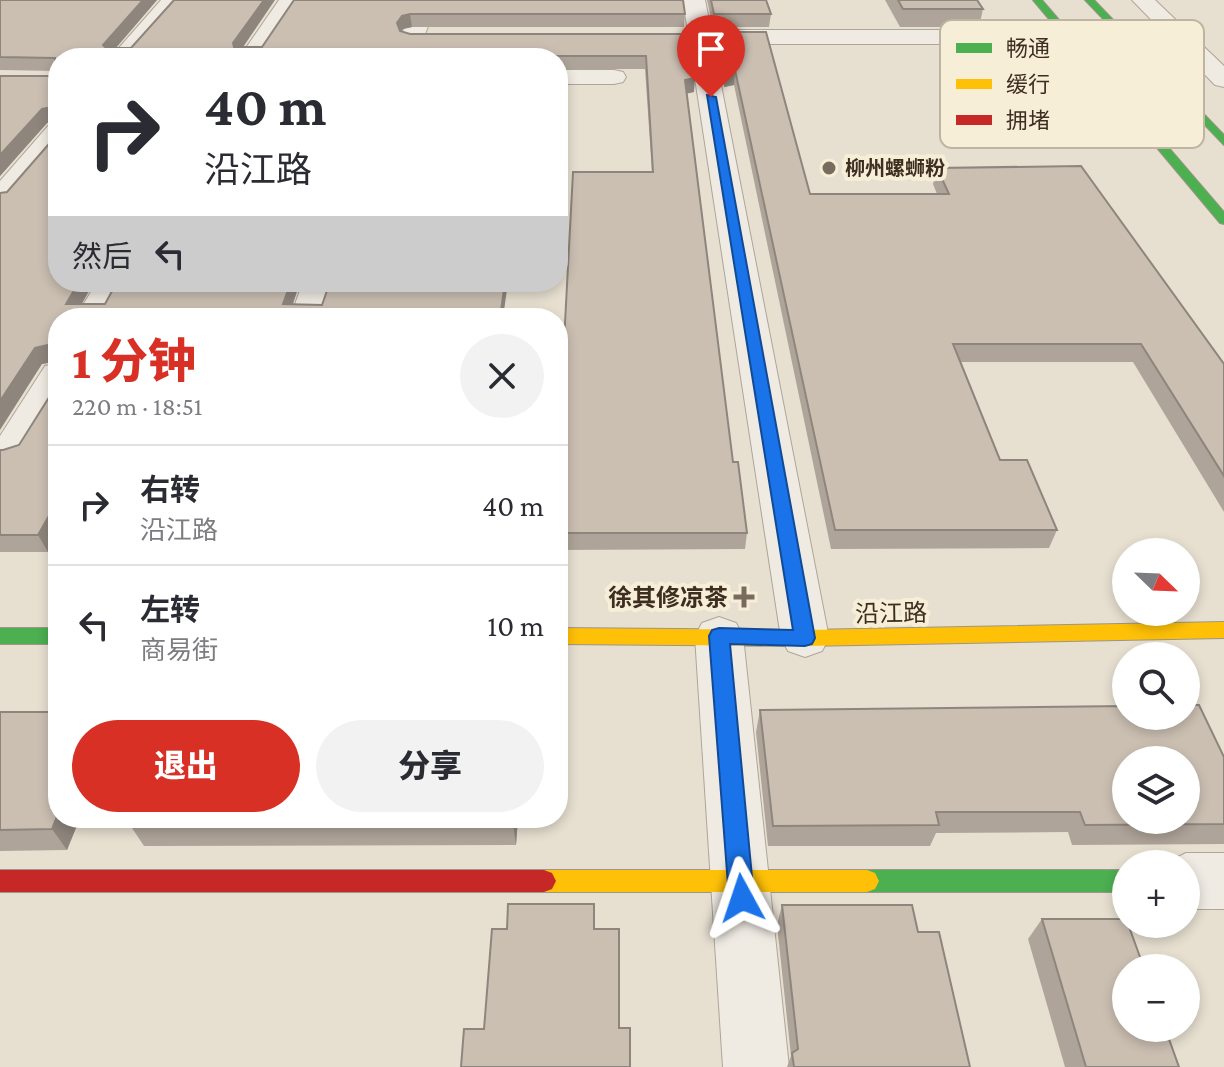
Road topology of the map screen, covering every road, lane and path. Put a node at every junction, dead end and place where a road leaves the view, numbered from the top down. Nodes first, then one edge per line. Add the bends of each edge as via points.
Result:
1 (173, 0) edge
2 (290, 0) edge
3 (427, 0) edge
4 (694, 0) edge
5 (1037, 0) edge
6 (1089, 0) edge
7 (1143, 0) edge
8 (1054, 20) edge
9 (1108, 20) edge
10 (1163, 20) edge
11 (442, 37) edge
12 (685, 37) junction
13 (940, 37) edge
14 (131, 48) edge
15 (258, 48) edge
16 (408, 48) edge
17 (1204, 60) edge
18 (568, 77) edge
19 (614, 77) edge
20 (1224, 80) edge
21 (1204, 121) edge
22 (1224, 142) edge
23 (48, 144) edge
24 (1163, 148) edge
25 (0, 199) edge
26 (1224, 220) edge
27 (48, 390) edge
28 (11, 451) edge
29 (1224, 630) edge
30 (0, 636) edge
31 (48, 636) edge
32 (568, 636) edge
33 (719, 636) junction
34 (805, 638) junction
35 (0, 881) edge
36 (740, 881) junction
37 (1112, 881) edge
38 (1200, 881) edge
39 (1224, 881) edge
40 (756, 1067) edge

1 - 14 street
2 - 15 street
3 - 16 street
4 - 12 street
5 - 8 main road
6 - 9 main road
7 - 10 street
11 - 16 street
12 - 13 street
12 - 34 street
17 - 20 street
18 - 19 street
21 - 22 main road
23 - 25 street
24 - 26 main road
27 - 28 street
29 - 34 main road, 沿江路
30 - 31 main road
32 - 33 main road, 沿江路
33 - 34 main road, 沿江路
33 - 36 street
35 - 36 main road
36 - 37 main road
36 - 40 street
38 - 39 street

